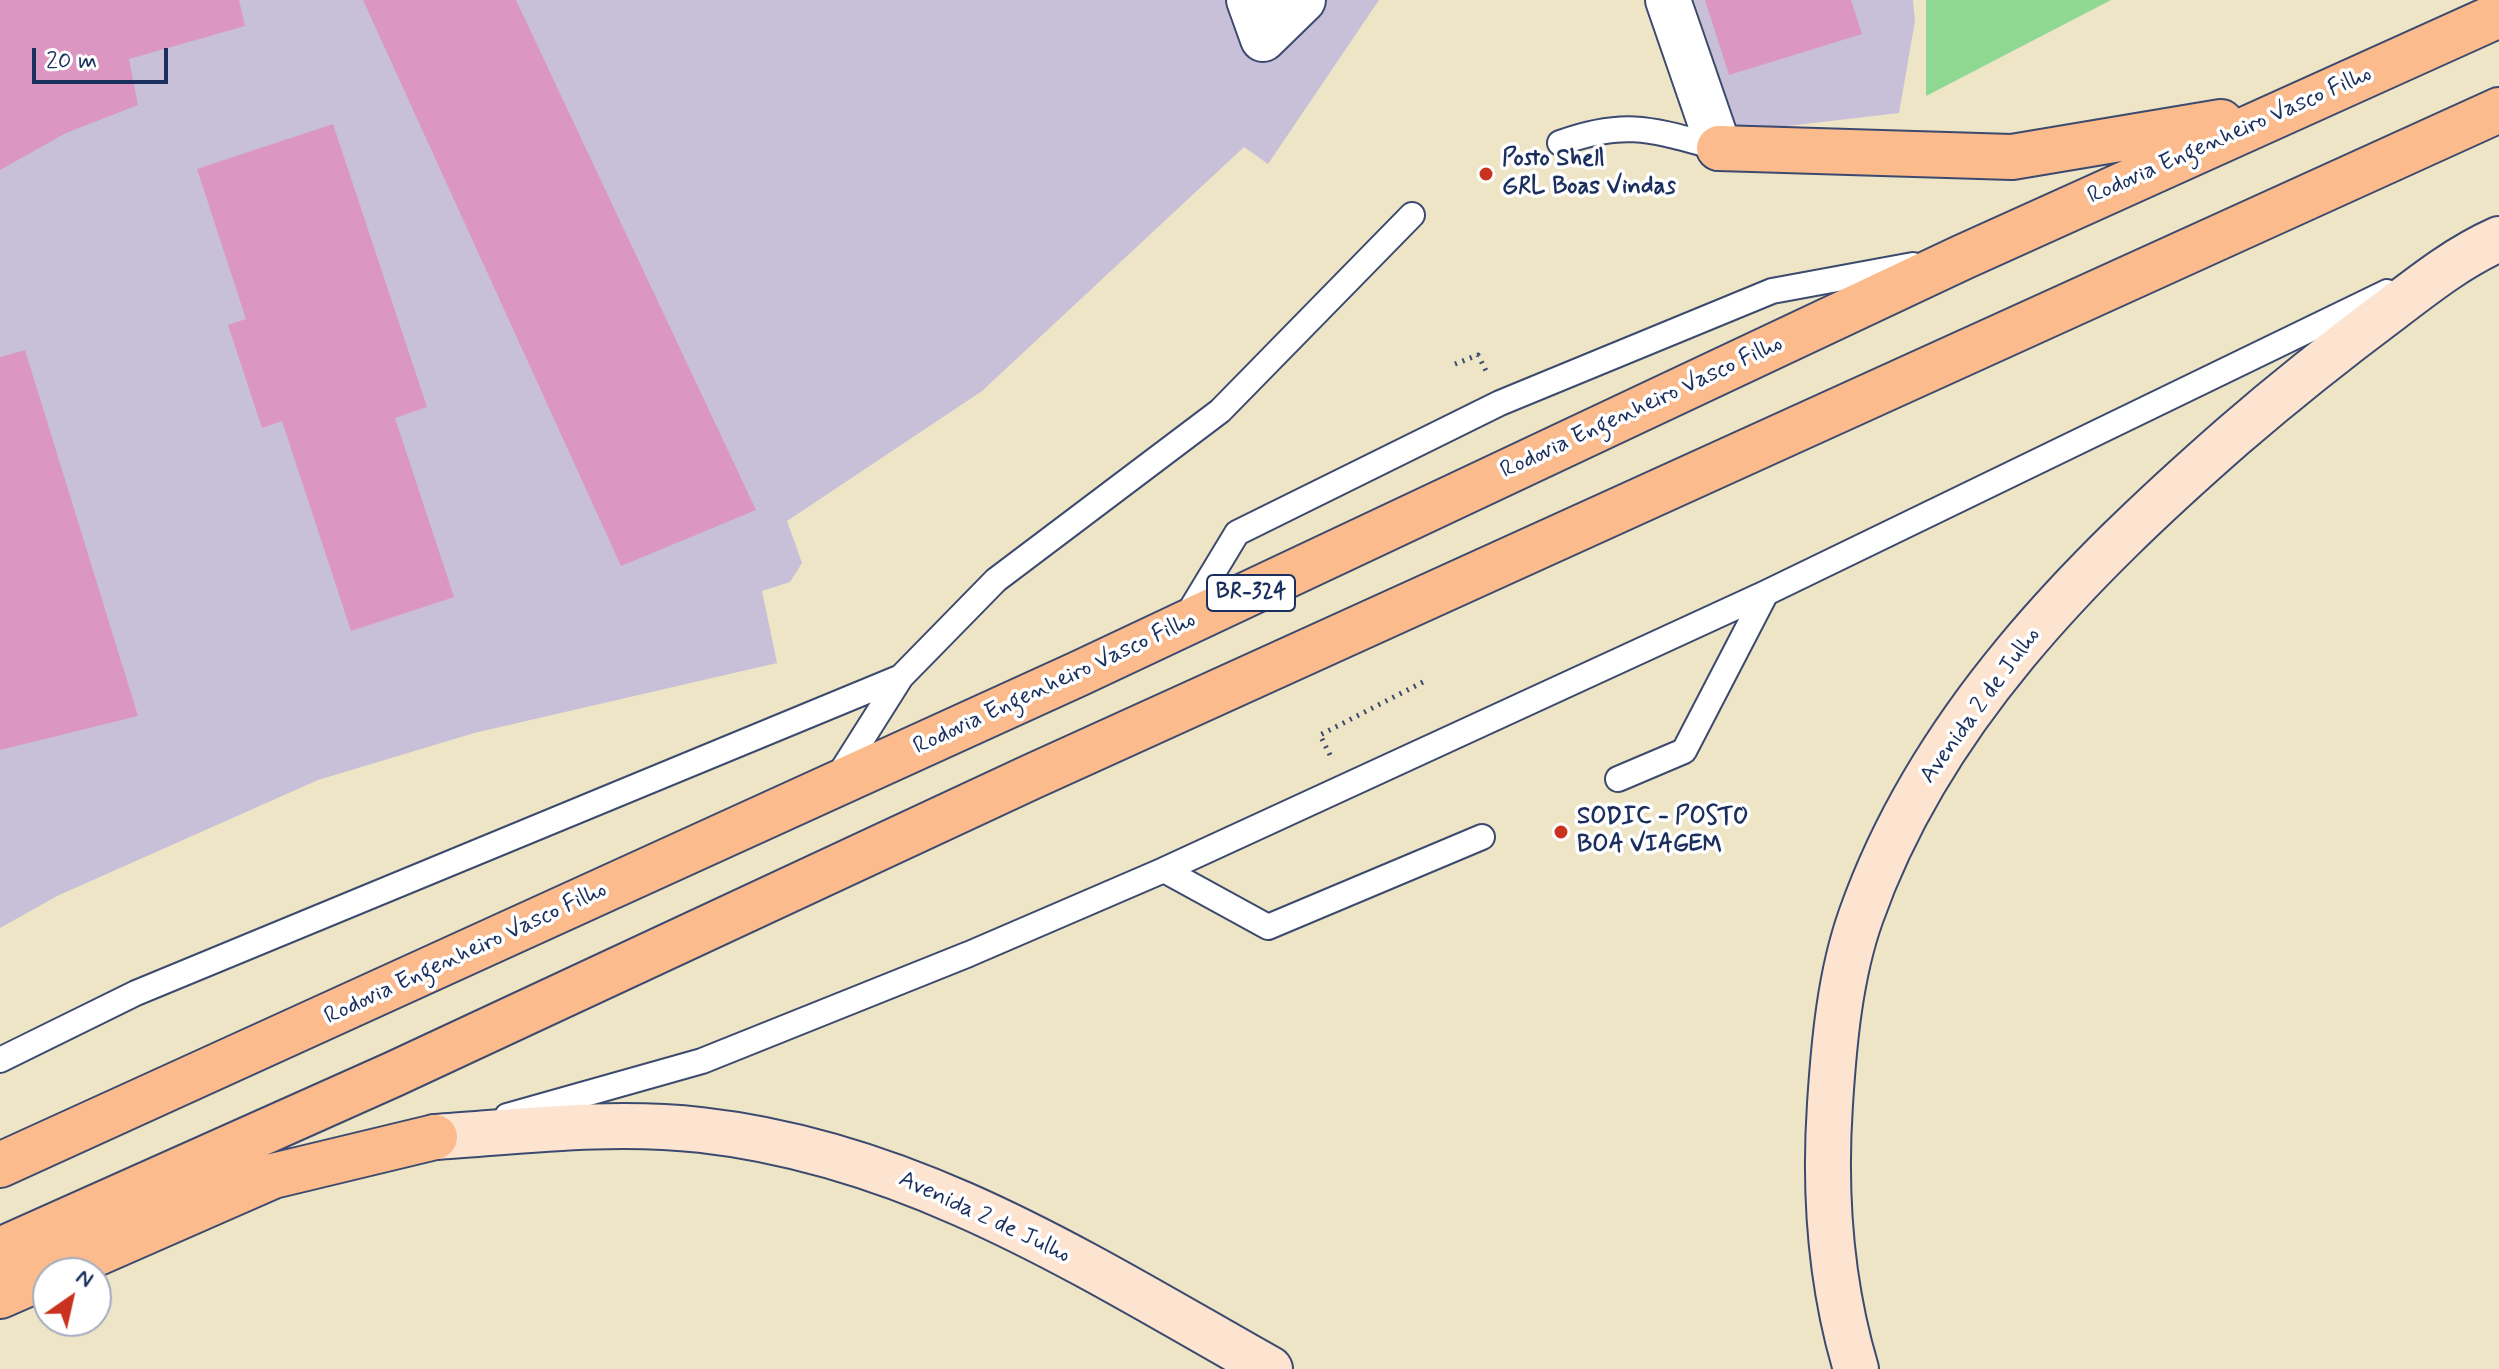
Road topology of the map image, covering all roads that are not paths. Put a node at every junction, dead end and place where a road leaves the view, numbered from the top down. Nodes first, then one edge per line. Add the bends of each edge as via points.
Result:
1 (1249, 0) edge
2 (1303, 0) edge
3 (1668, 0) edge
4 (2499, 15) edge
5 (2360, 77) junction
6 (2499, 110) edge
7 (1560, 143) dead end
8 (1719, 148) junction
9 (1412, 215) dead end
10 (2481, 247) edge
11 (1963, 257) junction
12 (1766, 593) junction
13 (1181, 626) junction
14 (901, 677) junction
15 (1618, 779) dead end
16 (833, 785) junction
17 (1482, 837) dead end
18 (1164, 870) junction
19 (0, 1060) edge
20 (435, 1137) junction
21 (0, 1165) edge
22 (0, 1250) edge
23 (89, 1257) edge
24 (32, 1282) edge
25 (0, 1296) edge
26 (1270, 1369) edge
27 (1856, 1369) edge

1 - 2 street via 1263,39
3 - 8 street
4 - 5 highway, Rodovia Engenheiro Vasco Filho / BR-324
5 - 8 highway via 2211,125 2012,157
5 - 11 highway, Rodovia Engenheiro Vasco Filho / BR-324
6 - 22 highway
7 - 8 lane via 1599,129 1643,127
9 - 14 lane via 1220,411 996,580
10 - 12 lane
10 - 27 main road, Avenida 2 de Julho via 2285,391 2097,562 2012,656 1938,757 1892,837 1859,919 1835,1035 1829,1120 1829,1238
11 - 13 highway, Rodovia Engenheiro Vasco Filho / BR-324
11 - 13 lane via 1772,291 1500,403 1237,533
12 - 15 lane via 1684,751
12 - 18 lane
13 - 16 highway, Rodovia Engenheiro Vasco Filho / BR-324
14 - 16 lane
14 - 19 lane via 136,993
16 - 21 highway, Rodovia Engenheiro Vasco Filho / BR-324
17 - 18 lane via 1268,927
18 - 20 lane via 702,1061
20 - 23 highway via 273,1176
20 - 26 main road, Avenida 2 de Julho via 601,1127 700,1130 817,1150 932,1188 1024,1232
24 - 25 highway

